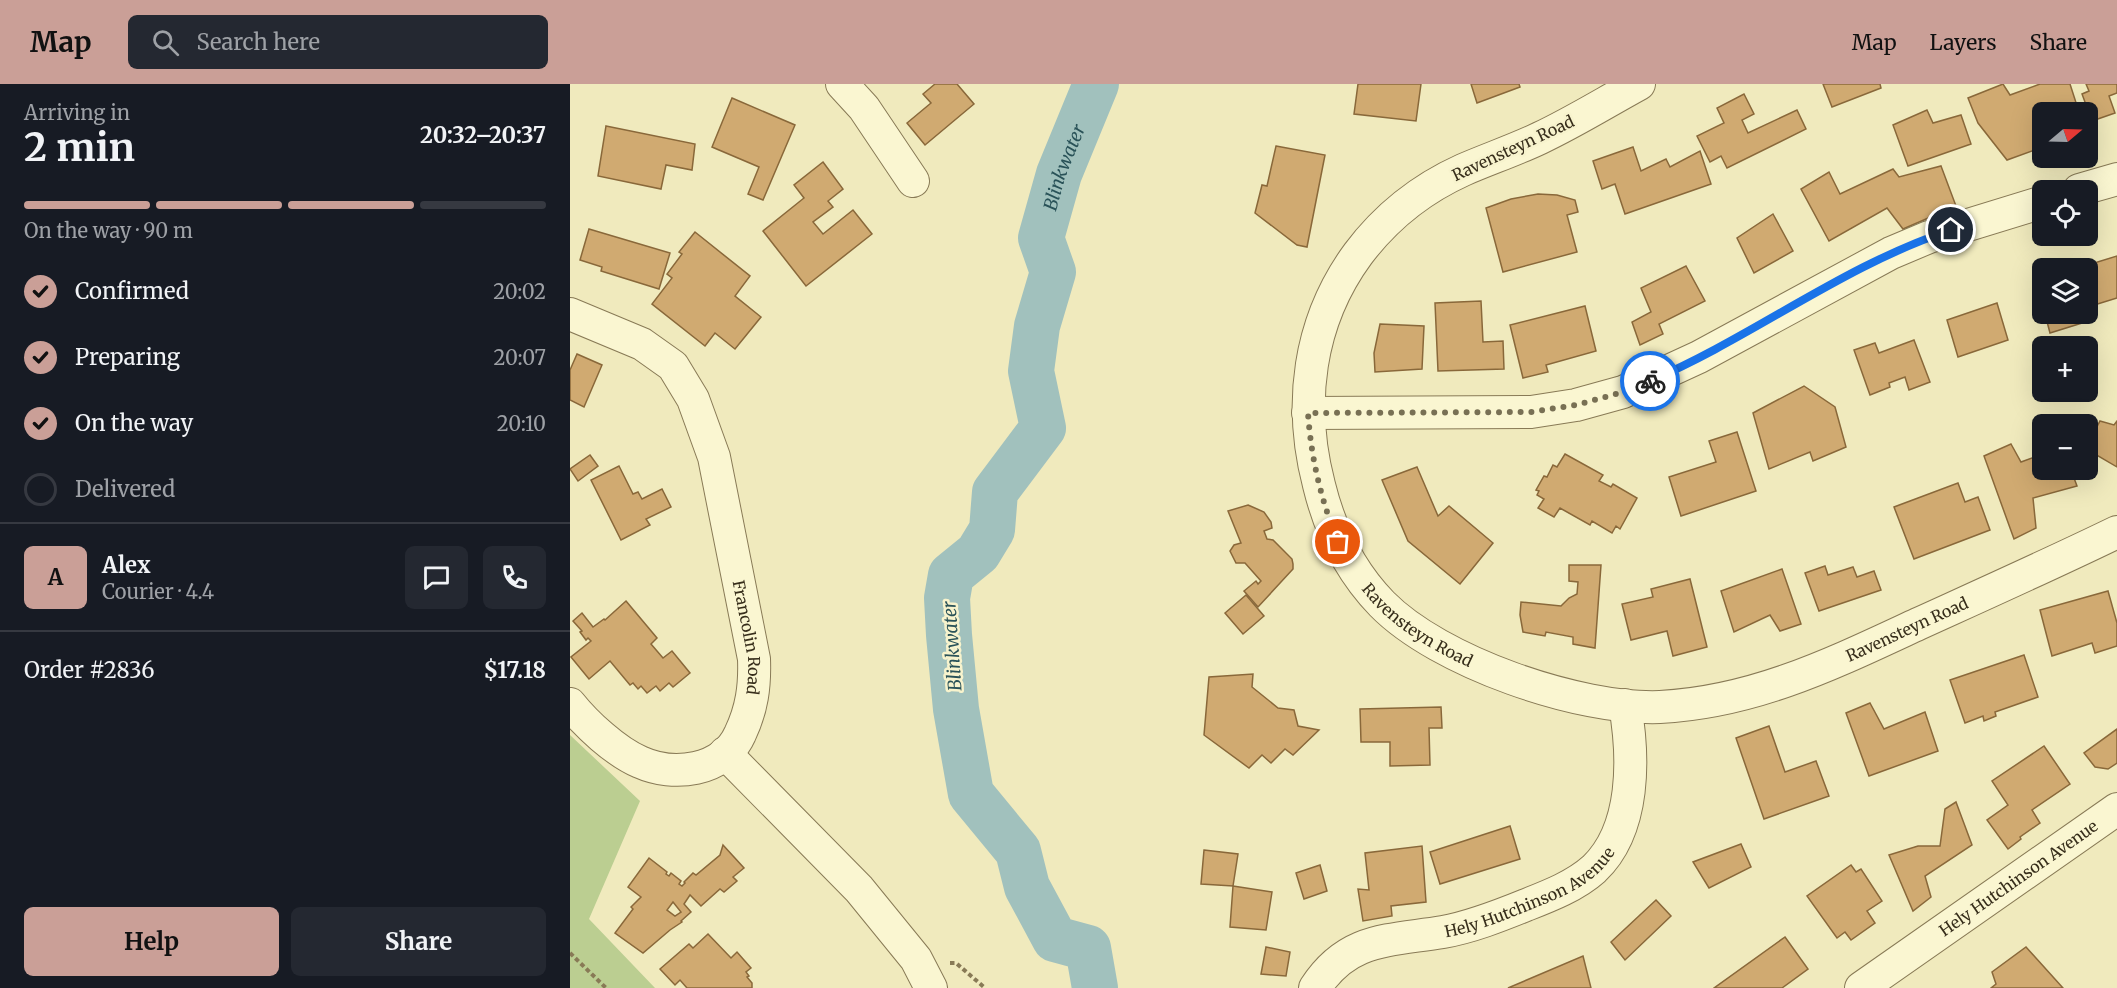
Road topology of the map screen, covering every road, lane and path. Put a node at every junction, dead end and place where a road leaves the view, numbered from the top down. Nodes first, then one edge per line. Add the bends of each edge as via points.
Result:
1 (842, 84) edge
2 (1639, 84) edge
3 (2117, 179) edge
4 (913, 181) dead end
5 (2098, 184) edge
6 (2032, 205) edge
7 (570, 314) edge
8 (1308, 413) junction
9 (2117, 532) edge
10 (570, 704) edge
11 (1625, 705) junction
12 (725, 753) junction
13 (2117, 809) edge
14 (570, 953) edge
15 (606, 988) edge
16 (931, 988) edge
17 (1315, 988) edge
18 (1861, 988) edge

1 - 4 street via 864,108
2 - 8 street, Ravensteyn Road via 1540,138 1442,180 1383,225 1357,255 1324,315 1310,370
3 - 5 street
6 - 8 street via 1891,253 1699,357 1623,392 1531,412
7 - 12 street, Francolin Road via 642,344 673,366 697,408 714,457 754,659 755,687 748,711 739,737
8 - 11 street, Ravensteyn Road via 1314,467 1334,531 1348,562 1383,606 1479,666 1563,694
9 - 11 street, Ravensteyn Road via 1810,674 1706,702 1654,707
10 - 12 street via 616,747 640,762 665,770 687,771 705,766
11 - 17 street, Hely Hutchinson Avenue via 1630,747 1628,794 1608,854 1593,870 1543,898 1473,925 1367,944 1347,954
12 - 16 street via 859,889 916,959
13 - 18 street, Hely Hutchinson Avenue
14 - 15 path

